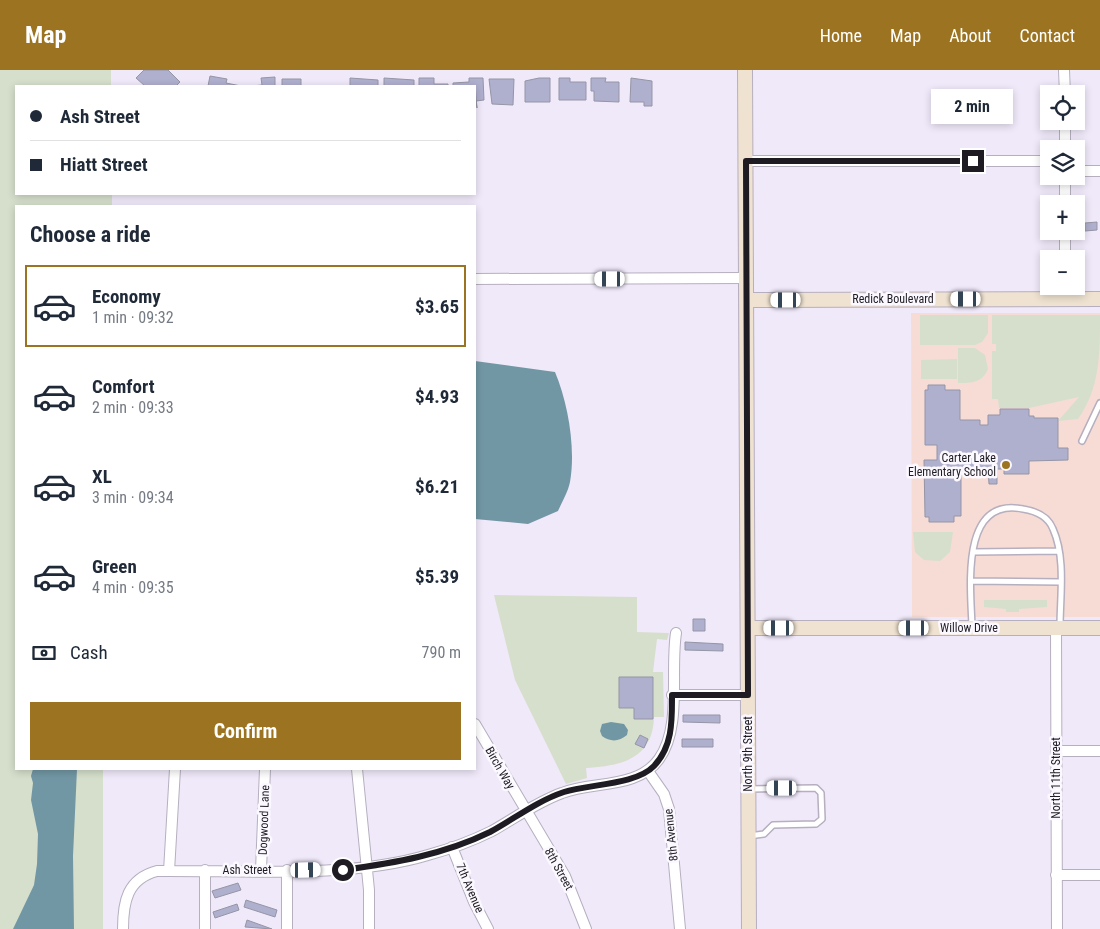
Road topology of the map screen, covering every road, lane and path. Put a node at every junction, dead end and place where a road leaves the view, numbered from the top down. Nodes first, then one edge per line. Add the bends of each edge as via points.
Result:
1 (745, 70) edge
2 (1064, 70) edge
3 (1064, 85) edge
4 (746, 161) junction
5 (1040, 161) edge
6 (1085, 171) edge
7 (1100, 171) edge
8 (746, 278) junction
9 (476, 279) edge
10 (1040, 294) edge
11 (1077, 295) edge
12 (1100, 299) edge
13 (746, 300) junction
14 (1100, 403) edge
15 (1082, 441) dead end
16 (1058, 551) junction
17 (973, 552) junction
18 (971, 581) junction
19 (1060, 582) junction
20 (748, 628) junction
21 (972, 628) junction
22 (1058, 628) junction
23 (1100, 628) edge
24 (676, 633) dead end
25 (672, 695) junction
26 (748, 695) junction
27 (476, 726) edge
28 (1056, 751) junction
29 (1100, 751) edge
30 (175, 770) edge
31 (265, 770) edge
32 (357, 770) edge
33 (648, 771) junction
34 (748, 789) junction
35 (526, 811) junction
36 (748, 836) junction
37 (452, 847) junction
38 (366, 867) junction
39 (205, 870) junction
40 (262, 870) junction
41 (287, 870) junction
42 (169, 871) junction
43 (1056, 875) junction
44 (1100, 875) edge
45 (123, 929) edge
46 (205, 929) edge
47 (287, 929) edge
48 (368, 929) edge
49 (488, 929) edge
50 (586, 929) edge
51 (680, 929) edge
52 (749, 929) edge
53 (1057, 929) edge

1 - 4 street, North 9th Street
2 - 3 street
4 - 5 street
4 - 8 street, North 9th Street
6 - 7 street
8 - 9 street
8 - 13 street, North 9th Street
10 - 13 street, Redick Boulevard
11 - 12 street, Redick Boulevard
13 - 20 street, North 9th Street
14 - 15 lane
16 - 17 lane
16 - 17 lane via 1053,528 1039,512 1020,508 1002,510 984,520 975,538
16 - 19 lane
17 - 18 lane
18 - 19 lane
18 - 21 lane
19 - 22 lane
20 - 21 street, Willow Drive
20 - 26 street, North 9th Street
21 - 22 street, Willow Drive
22 - 23 street, Willow Drive
22 - 28 street, North 11th Street
24 - 25 street
25 - 26 street
25 - 33 street via 670,736 661,757
26 - 34 street, North 9th Street
27 - 35 street, Birch Way
28 - 29 street
28 - 43 street, North 11th Street
30 - 42 street
31 - 40 street, Dogwood Lane
32 - 38 street
33 - 35 street, Ash Street via 628,780 562,793
33 - 51 street, 8th Avenue via 664,794 669,809
34 - 36 street, North 9th Street
34 - 36 lane via 816,788 822,793 822,820 816,824 773,825 764,834
35 - 37 street, Ash Street via 491,831
35 - 50 street, 8th Street via 573,893
36 - 52 street, North 9th Street
37 - 38 street, Ash Street via 400,862
37 - 49 street, 7th Avenue
38 - 41 street, Ash Street
38 - 48 street
39 - 40 street, Ash Street
39 - 42 street, Ash Street
39 - 46 street
40 - 41 street, Ash Street
41 - 47 street
42 - 45 street, Ash Street via 149,873 131,886 125,899
43 - 44 street
43 - 53 street, North 11th Street

